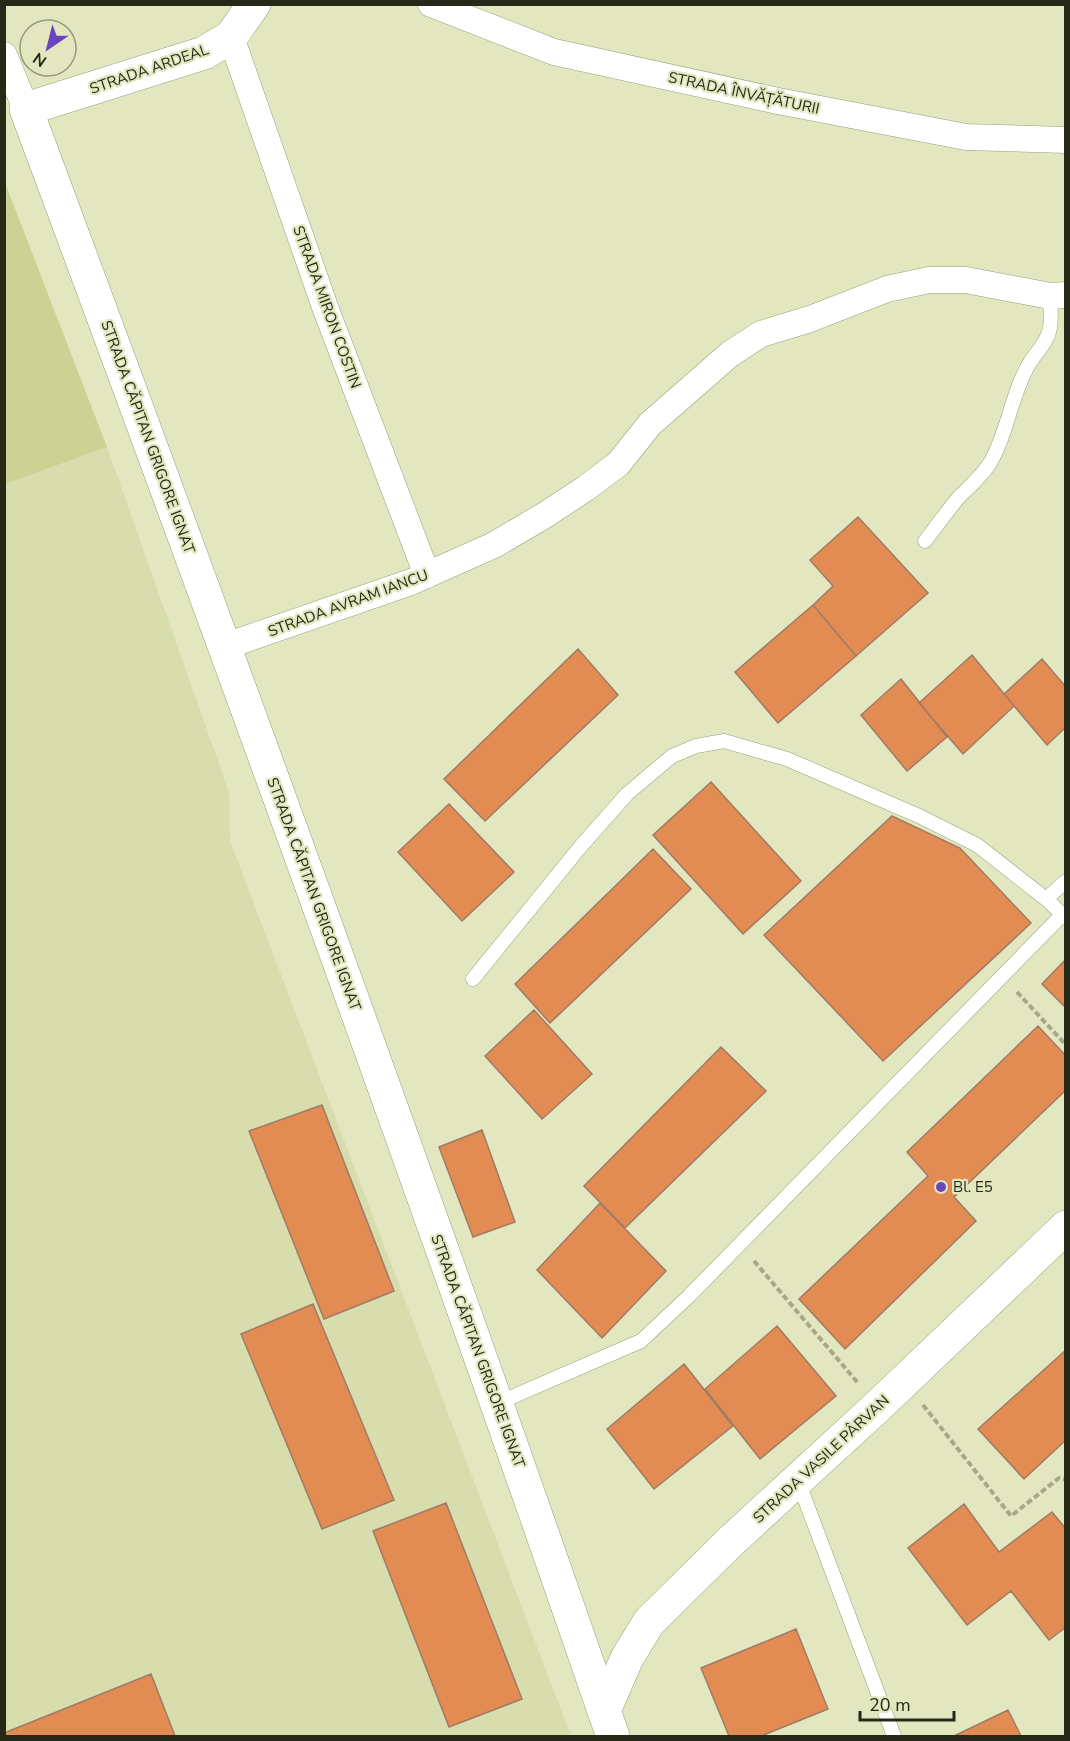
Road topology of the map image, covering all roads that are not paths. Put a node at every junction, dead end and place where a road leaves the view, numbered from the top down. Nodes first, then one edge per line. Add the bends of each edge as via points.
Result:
1 (254, 4) edge
2 (430, 4) edge
3 (231, 37) junction
4 (4, 55) edge
5 (27, 109) junction
6 (1065, 140) edge
7 (1058, 296) edge
8 (925, 541) dead end
9 (427, 574) junction
10 (226, 646) junction
11 (1065, 881) edge
12 (1046, 899) junction
13 (1064, 916) edge
14 (473, 979) dead end
15 (1065, 1227) edge
16 (498, 1403) junction
17 (798, 1481) junction
18 (609, 1724) edge
19 (894, 1737) edge

1 - 3 street, STRADA ARDEAL
2 - 6 street, STRADA ÎNVĂȚĂTURII via 554,52 778,101 966,137
3 - 5 street, STRADA ARDEAL via 204,53
3 - 9 street, STRADA MIRON COSTIN via 325,307
4 - 5 street, STRADA CĂPITAN GRIGORE IGNAT
5 - 10 street, STRADA CĂPITAN GRIGORE IGNAT
7 - 8 lane via 1044,344 1029,364 989,464
7 - 9 street, STRADA AVRAM IANCU via 966,280 929,280 887,289 761,334 730,354 692,387 650,424 618,464 586,488 494,544
9 - 10 street, STRADA AVRAM IANCU
10 - 16 street, STRADA CĂPITAN GRIGORE IGNAT
11 - 12 lane
12 - 13 lane
12 - 14 lane via 977,845 919,816 787,759 724,741 672,756 627,794
13 - 16 lane via 641,1341
15 - 17 street, STRADA VASILE PÂRVAN
16 - 18 street, STRADA CĂPITAN GRIGORE IGNAT
17 - 18 street, STRADA VASILE PÂRVAN via 649,1622 627,1658
17 - 19 lane

